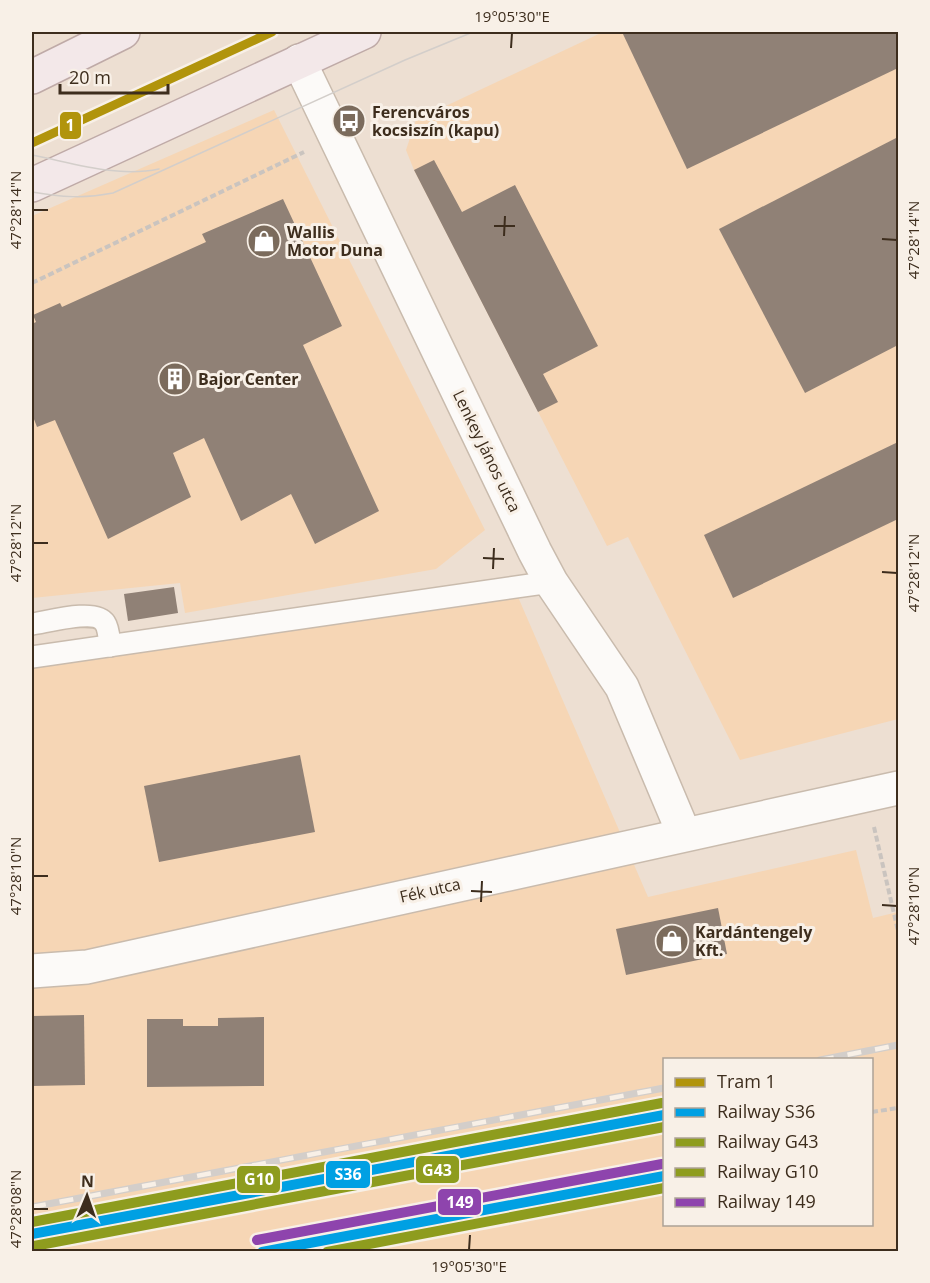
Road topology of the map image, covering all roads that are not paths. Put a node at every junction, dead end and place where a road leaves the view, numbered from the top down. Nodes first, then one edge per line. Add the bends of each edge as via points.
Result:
1 (123, 32) edge
2 (364, 32) edge
3 (299, 61) junction
4 (32, 77) edge
5 (32, 185) edge
6 (551, 582) junction
7 (32, 624) edge
8 (110, 646) junction
9 (32, 657) edge
10 (898, 788) edge
11 (684, 834) junction
12 (32, 971) edge

1 - 4 main road
2 - 3 main road
3 - 5 main road
3 - 6 street, Lenkey János utca
6 - 8 lane
6 - 11 street, Lenkey János utca via 622,687
7 - 8 lane via 98,617 106,624
8 - 9 lane
10 - 11 street, Fék utca
11 - 12 street, Fék utca via 87,967

